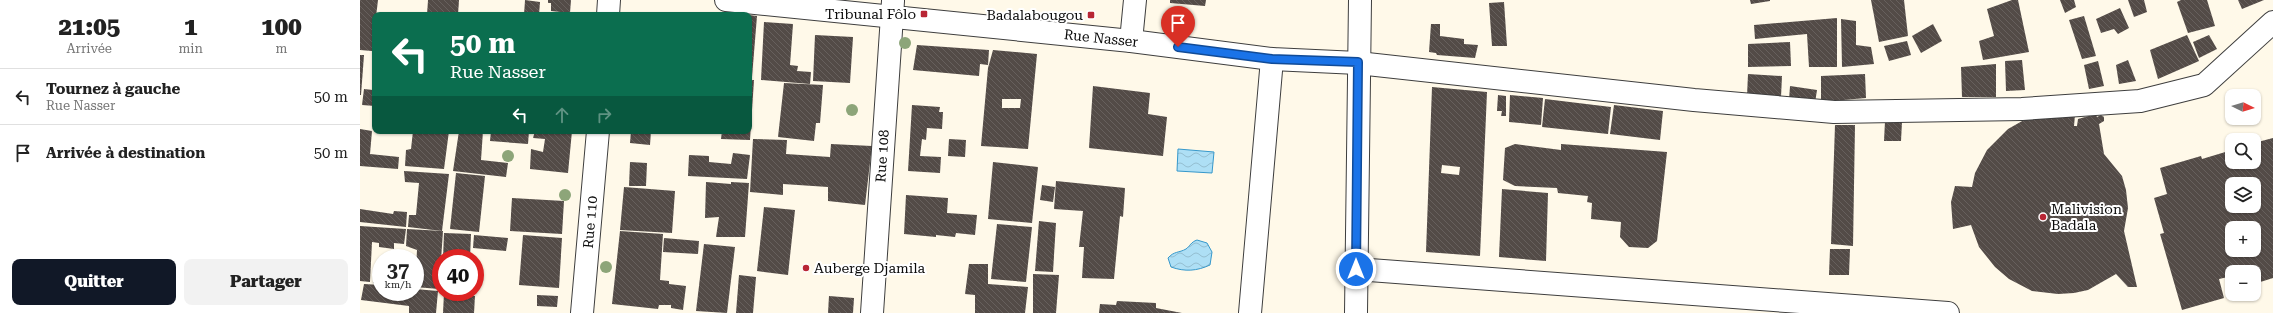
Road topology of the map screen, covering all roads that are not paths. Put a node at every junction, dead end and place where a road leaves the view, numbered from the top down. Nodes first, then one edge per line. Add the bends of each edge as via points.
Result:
1 (609, 0) edge
2 (726, 0) edge
3 (1134, 0) edge
4 (1360, 0) edge
5 (892, 8) edge
6 (608, 12) edge
7 (2273, 22) edge
8 (1131, 40) junction
9 (1272, 59) junction
10 (1358, 62) junction
11 (598, 134) edge
12 (1356, 269) junction
13 (582, 313) edge
14 (872, 313) edge
15 (1250, 313) edge
16 (1356, 313) edge
17 (1948, 313) edge

1 - 6 street
2 - 5 street, Rue Nasser
3 - 8 street
4 - 10 street
5 - 8 street, Rue Nasser
5 - 14 street, Rue 108
7 - 10 street, Rue Nasser via 2204,85 2140,101 2022,109 1834,112 1694,100
8 - 9 street, Rue Nasser
9 - 10 street, Rue Nasser
9 - 15 street
10 - 12 street
11 - 13 street, Rue 110
12 - 16 street
12 - 17 street

